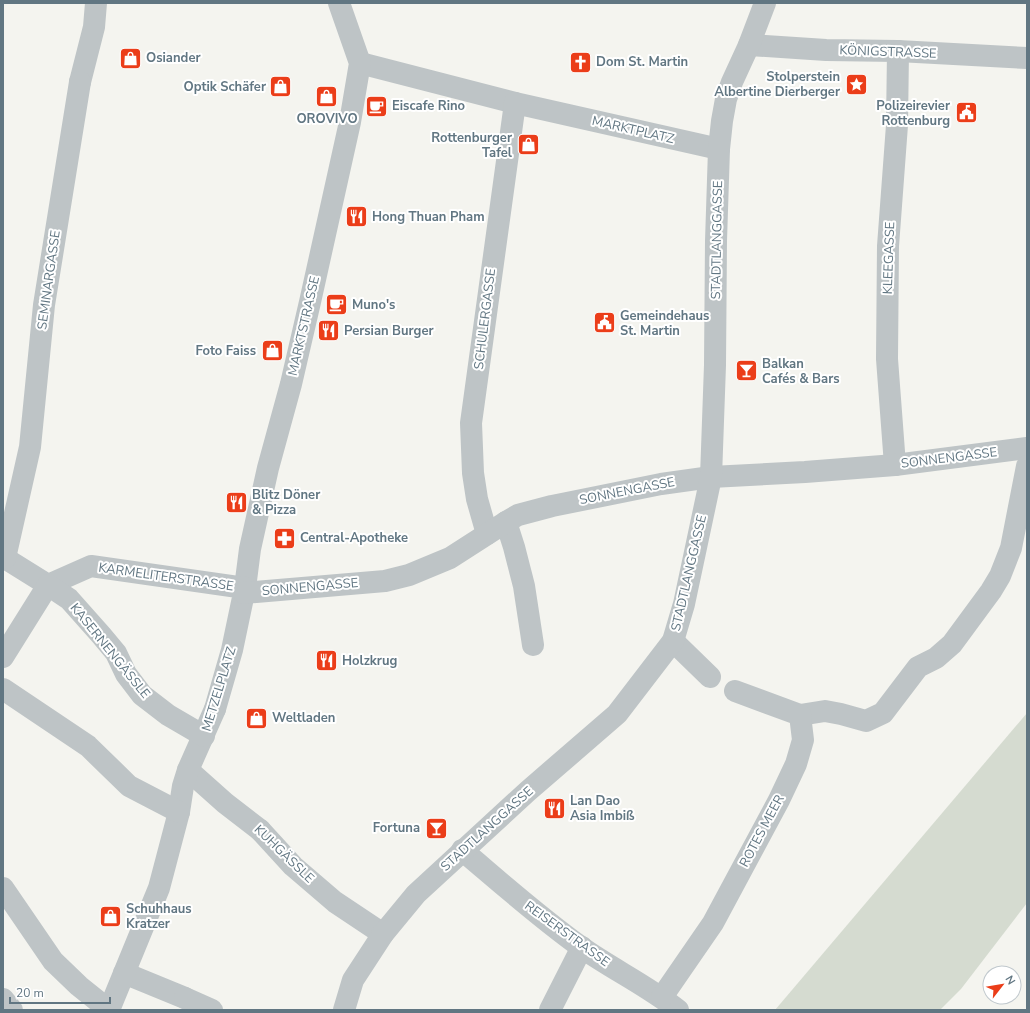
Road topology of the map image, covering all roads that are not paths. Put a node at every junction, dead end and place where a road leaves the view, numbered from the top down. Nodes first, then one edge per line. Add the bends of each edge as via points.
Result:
1 (96, 3) edge
2 (339, 3) edge
3 (758, 6) edge
4 (749, 45) junction
5 (898, 51) junction
6 (1027, 58) edge
7 (360, 63) junction
8 (515, 103) junction
9 (719, 149) junction
10 (1027, 448) edge
11 (895, 465) junction
12 (1027, 466) edge
13 (711, 476) junction
14 (506, 522) junction
15 (487, 534) junction
16 (4, 557) edge
17 (48, 585) junction
18 (244, 591) junction
19 (673, 641) junction
20 (533, 645) dead end
21 (3, 657) edge
22 (710, 678) dead end
23 (3, 689) edge
24 (735, 691) dead end
25 (800, 715) junction
26 (204, 736) junction
27 (185, 778) junction
28 (179, 812) junction
29 (462, 850) junction
30 (3, 888) edge
31 (383, 934) junction
32 (582, 947) junction
33 (124, 973) junction
34 (3, 999) edge
35 (670, 1004) edge
36 (12, 1010) edge
37 (109, 1010) edge
38 (212, 1010) edge
39 (344, 1010) edge
40 (550, 1010) edge

1 - 16 street, SEMINARGASSE via 94,28 80,82 44,305 30,448
2 - 7 street, MARKTSTRASSE
3 - 4 street
4 - 5 street, KÖNIGSTRASSE
4 - 9 street via 726,99
5 - 6 street, KÖNIGSTRASSE
5 - 11 street, KLEEGASSE via 897,125 888,246 887,344
7 - 8 street, MARKTPLATZ
7 - 18 street, MARKTSTRASSE via 350,122 308,310 250,549
8 - 9 street, MARKTPLATZ
8 - 15 street, SCHULERGASSE via 471,423 473,473
9 - 13 street, STADTLANGGASSE
10 - 11 street, SONNENGASSE
11 - 13 street, SONNENGASSE
12 - 25 street via 1011,548 1000,576 952,644 936,658 918,667 883,713 866,721 825,711
13 - 14 street, SONNENGASSE via 552,506 530,511
13 - 19 street, STADTLANGGASSE via 684,604
14 - 15 street, SONNENGASSE
14 - 20 street via 524,586
15 - 18 street, SONNENGASSE via 450,558 409,575 385,581
16 - 17 street
17 - 18 street, KARMELITERSTRASSE via 91,566
17 - 21 street
17 - 26 street, KASERNENGÄSSLE via 69,599 100,634 116,653 126,674 142,695 168,715
18 - 26 street, METZELPLATZ via 232,650 215,709
19 - 22 street
19 - 29 street, STADTLANGGASSE via 617,714
23 - 28 street via 88,746 129,786
24 - 25 street
25 - 35 street, ROTES MEER via 803,740 796,764
26 - 27 street, METZELPLATZ
27 - 28 street, METZELPLATZ
27 - 31 street, KUHGÄSSLE via 225,803 260,830 293,866 335,902
28 - 33 street, METZELPLATZ via 159,888
29 - 31 street, STADTLANGGASSE via 416,894
29 - 32 street, REISERSTRASSE via 520,900
30 - 37 street via 53,961
31 - 39 street, STADTLANGGASSE via 352,980
32 - 35 street, REISERSTRASSE
32 - 40 street
33 - 37 street, METZELPLATZ
33 - 38 street
34 - 36 street

